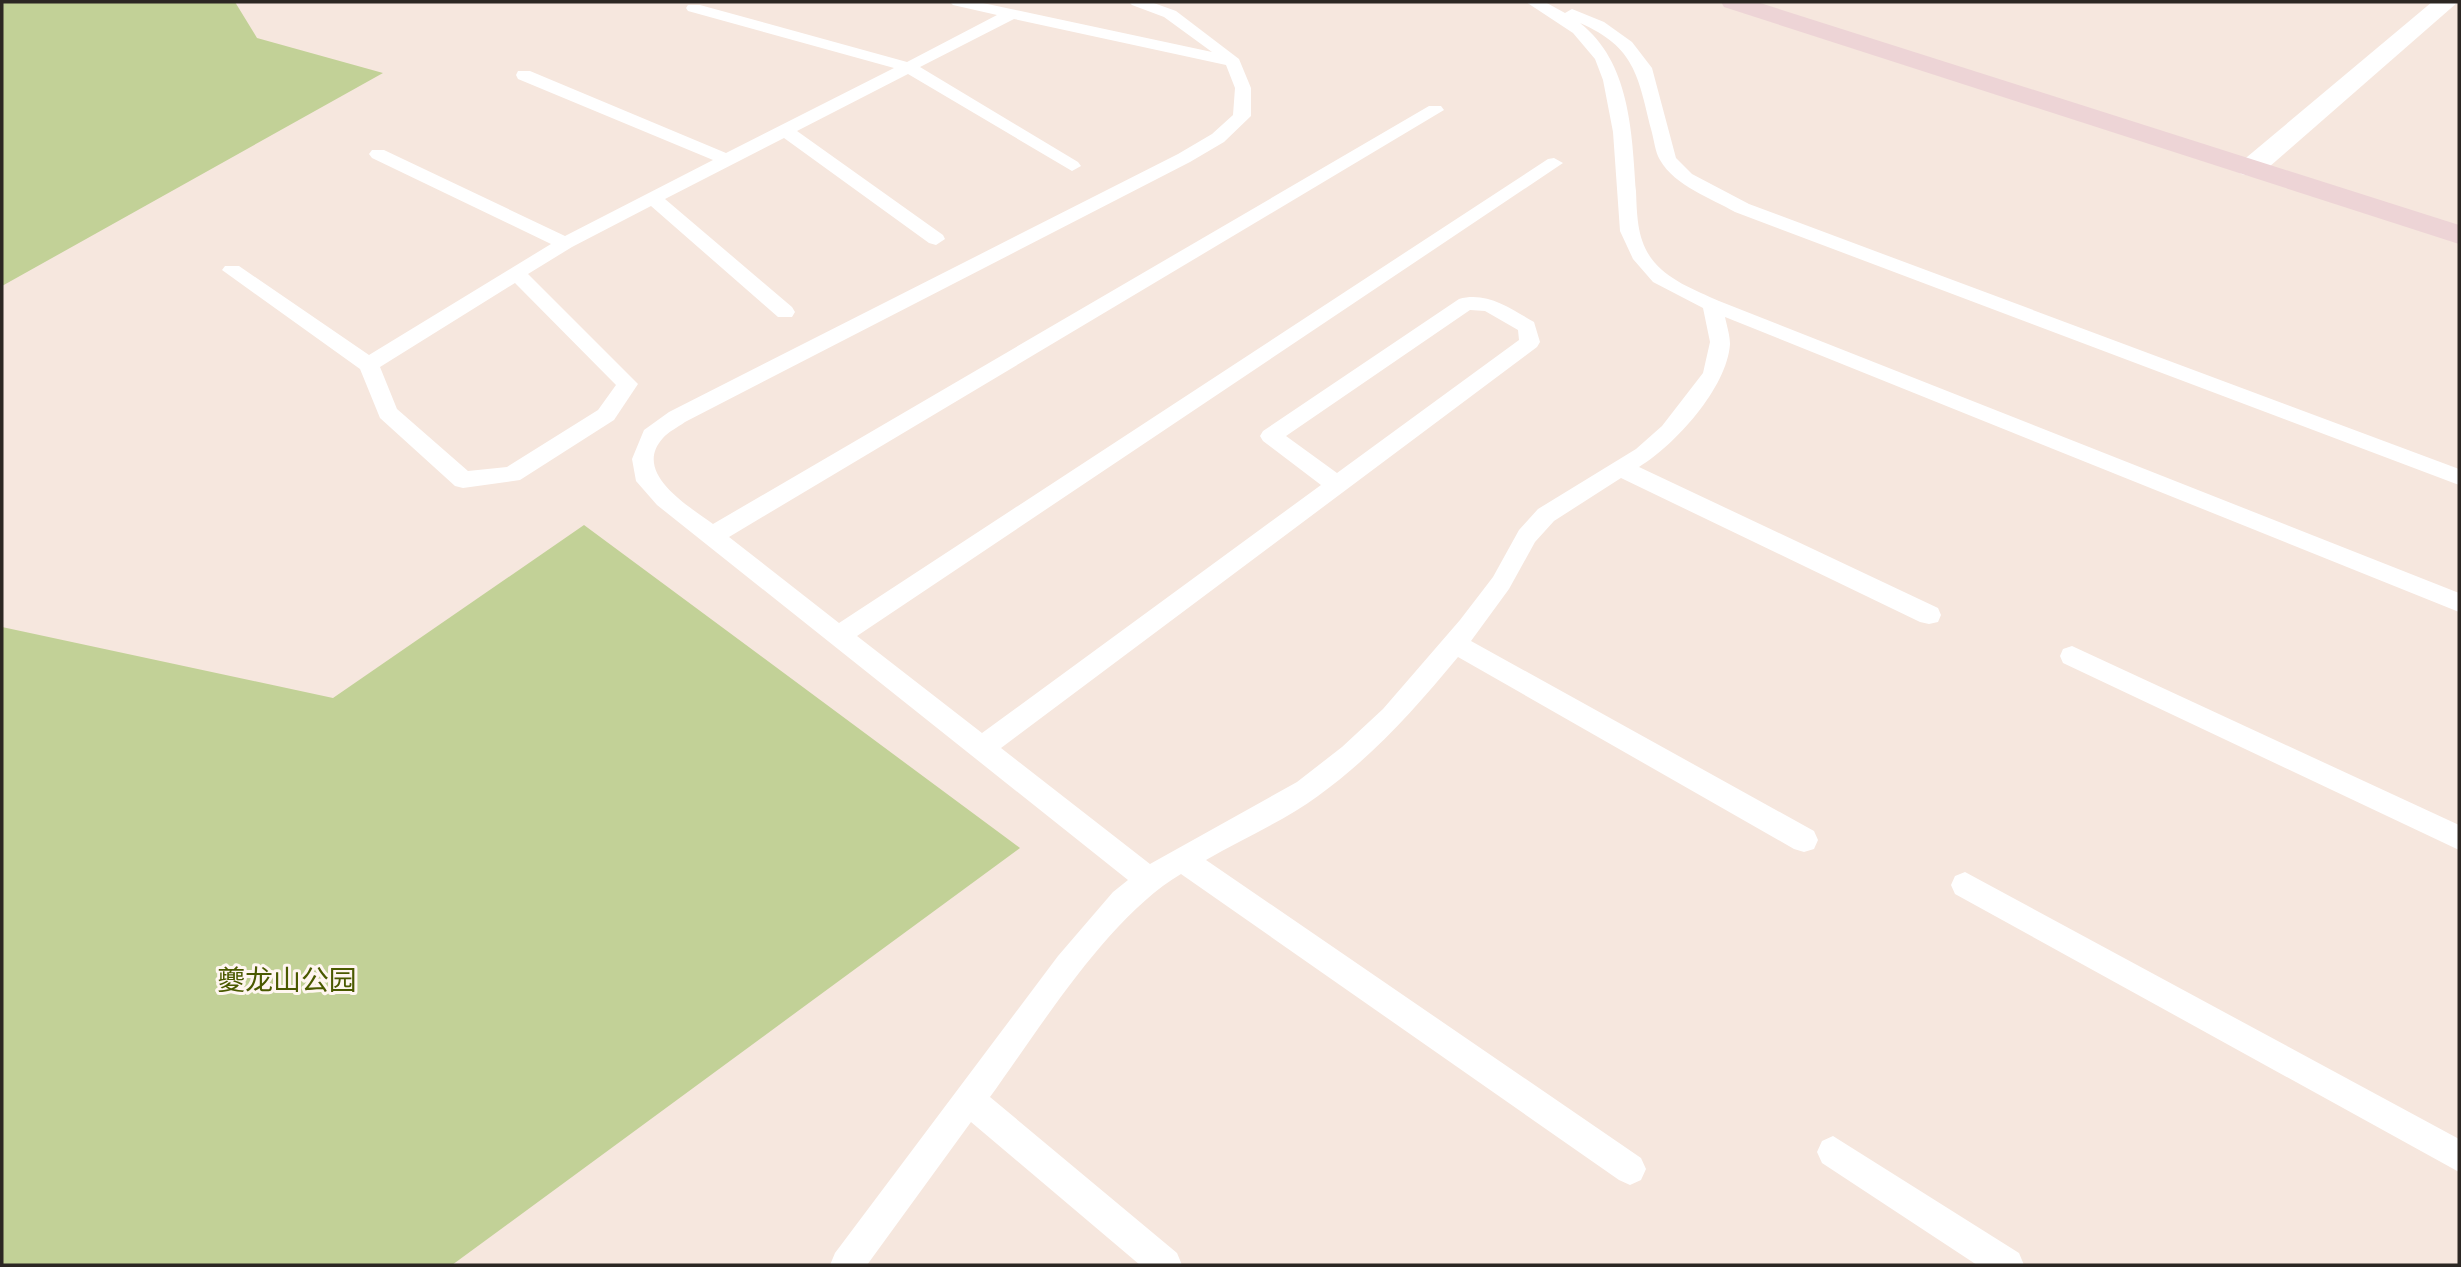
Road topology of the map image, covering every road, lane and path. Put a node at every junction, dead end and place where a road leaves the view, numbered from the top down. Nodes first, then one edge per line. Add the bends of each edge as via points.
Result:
1 (958, 2) edge
2 (1137, 2) edge
3 (1535, 2) edge
4 (1733, 2) edge
5 (2446, 2) edge
6 (694, 8) dead end
7 (1012, 14) junction
8 (1233, 62) junction
9 (908, 67) junction
10 (524, 75) dead end
11 (1435, 110) dead end
12 (785, 130) junction
13 (378, 154) dead end
14 (727, 160) junction
15 (1555, 163) dead end
16 (1072, 166) dead end
17 (2251, 168) junction
18 (652, 198) junction
19 (2459, 235) edge
20 (936, 239) dead end
21 (565, 243) junction
22 (232, 270) dead end
23 (516, 273) junction
24 (1712, 305) junction
25 (785, 312) dead end
26 (369, 365) junction
27 (1621, 468) junction
28 (2459, 477) edge
29 (1337, 485) junction
30 (712, 536) junction
31 (2459, 603) edge
32 (1929, 615) dead end
33 (838, 636) junction
34 (1455, 644) junction
35 (2072, 656) dead end
36 (982, 748) junction
37 (2459, 838) edge
38 (1804, 840) dead end
39 (1182, 859) junction
40 (1148, 879) junction
41 (1965, 884) dead end
42 (969, 1100) junction
43 (1833, 1152) dead end
44 (2459, 1156) edge
45 (1630, 1169) dead end
46 (847, 1265) edge
47 (1165, 1265) edge
48 (2007, 1265) edge

1 - 7 lane
2 - 8 lane via 1170,14
3 - 24 lane via 1567,20 1593,44 1609,70 1618,97 1629,231 1635,250 1649,271
3 - 28 lane via 1598,25 1626,45 1644,68 1668,159 1686,178 1712,194
4 - 17 main road
5 - 17 street
6 - 9 lane
7 - 8 lane
7 - 9 lane
8 - 30 lane via 1243,88 1242,116 1218,138 677,417 652,435 643,459 647,481
9 - 12 lane
9 - 16 lane
10 - 14 lane
11 - 30 lane
12 - 14 lane
12 - 20 lane
13 - 21 lane
14 - 18 lane
15 - 33 lane
17 - 19 main road
18 - 21 lane
18 - 25 lane
21 - 23 lane
22 - 26 lane
23 - 26 lane
23 - 26 lane via 628,384 606,415 512,474 463,480 388,413
24 - 27 lane via 1720,342 1713,374 1670,431
24 - 31 lane
27 - 32 lane
27 - 34 lane via 1546,515
29 - 29 lane via 1531,342 1528,327 1490,305 1466,303 1272,436
29 - 36 lane
30 - 33 lane
33 - 36 lane
34 - 38 lane
34 - 39 lane via 1392,717 1351,755 1306,790
35 - 37 lane
36 - 40 lane
39 - 40 lane
39 - 45 lane
40 - 42 lane via 1099,927
41 - 44 lane
42 - 46 lane
42 - 47 lane
43 - 48 lane

